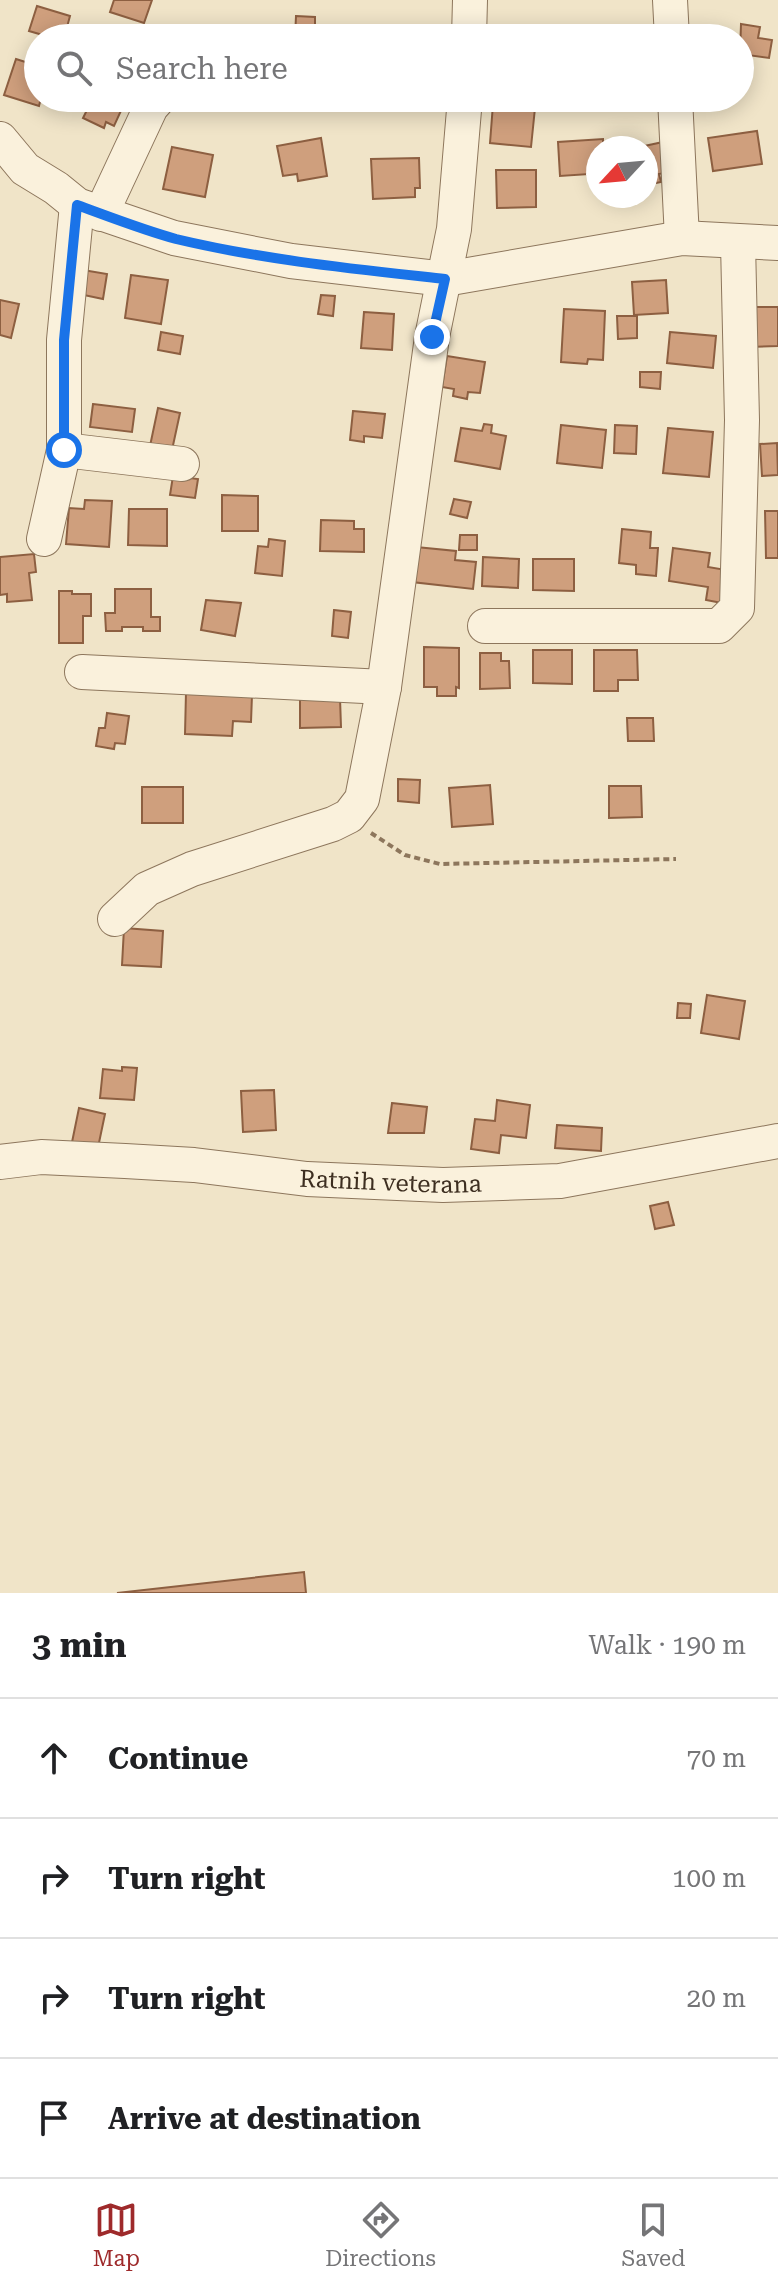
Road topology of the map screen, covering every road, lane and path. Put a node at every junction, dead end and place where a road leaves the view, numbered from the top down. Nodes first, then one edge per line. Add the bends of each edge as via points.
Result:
1 (470, 0) edge
2 (670, 0) edge
3 (469, 24) edge
4 (671, 24) edge
5 (148, 112) edge
6 (464, 112) edge
7 (676, 112) edge
8 (0, 139) edge
9 (89, 210) junction
10 (682, 238) junction
11 (738, 243) junction
12 (778, 243) edge
13 (445, 279) junction
14 (64, 450) junction
15 (182, 464) dead end
16 (44, 539) dead end
17 (485, 626) dead end
18 (82, 672) dead end
19 (384, 687) junction
20 (349, 816) junction
21 (676, 859) dead end
22 (115, 919) dead end
23 (778, 1141) edge
24 (0, 1162) edge

1 - 3 street
2 - 4 street
5 - 9 street
6 - 13 street
7 - 10 street
8 - 9 street via 25,169
9 - 13 street via 231,250
9 - 14 street via 64,340
10 - 11 street
10 - 13 street
11 - 12 street
11 - 17 street via 742,420 737,608 719,626
13 - 19 street via 432,337
14 - 15 street
14 - 16 street
18 - 19 street
19 - 20 street via 362,799
20 - 21 path via 394,850 440,864
20 - 22 street via 192,869 147,889
23 - 24 street, Ratnih veterana via 560,1181 443,1185 307,1179 125,1161 41,1157

